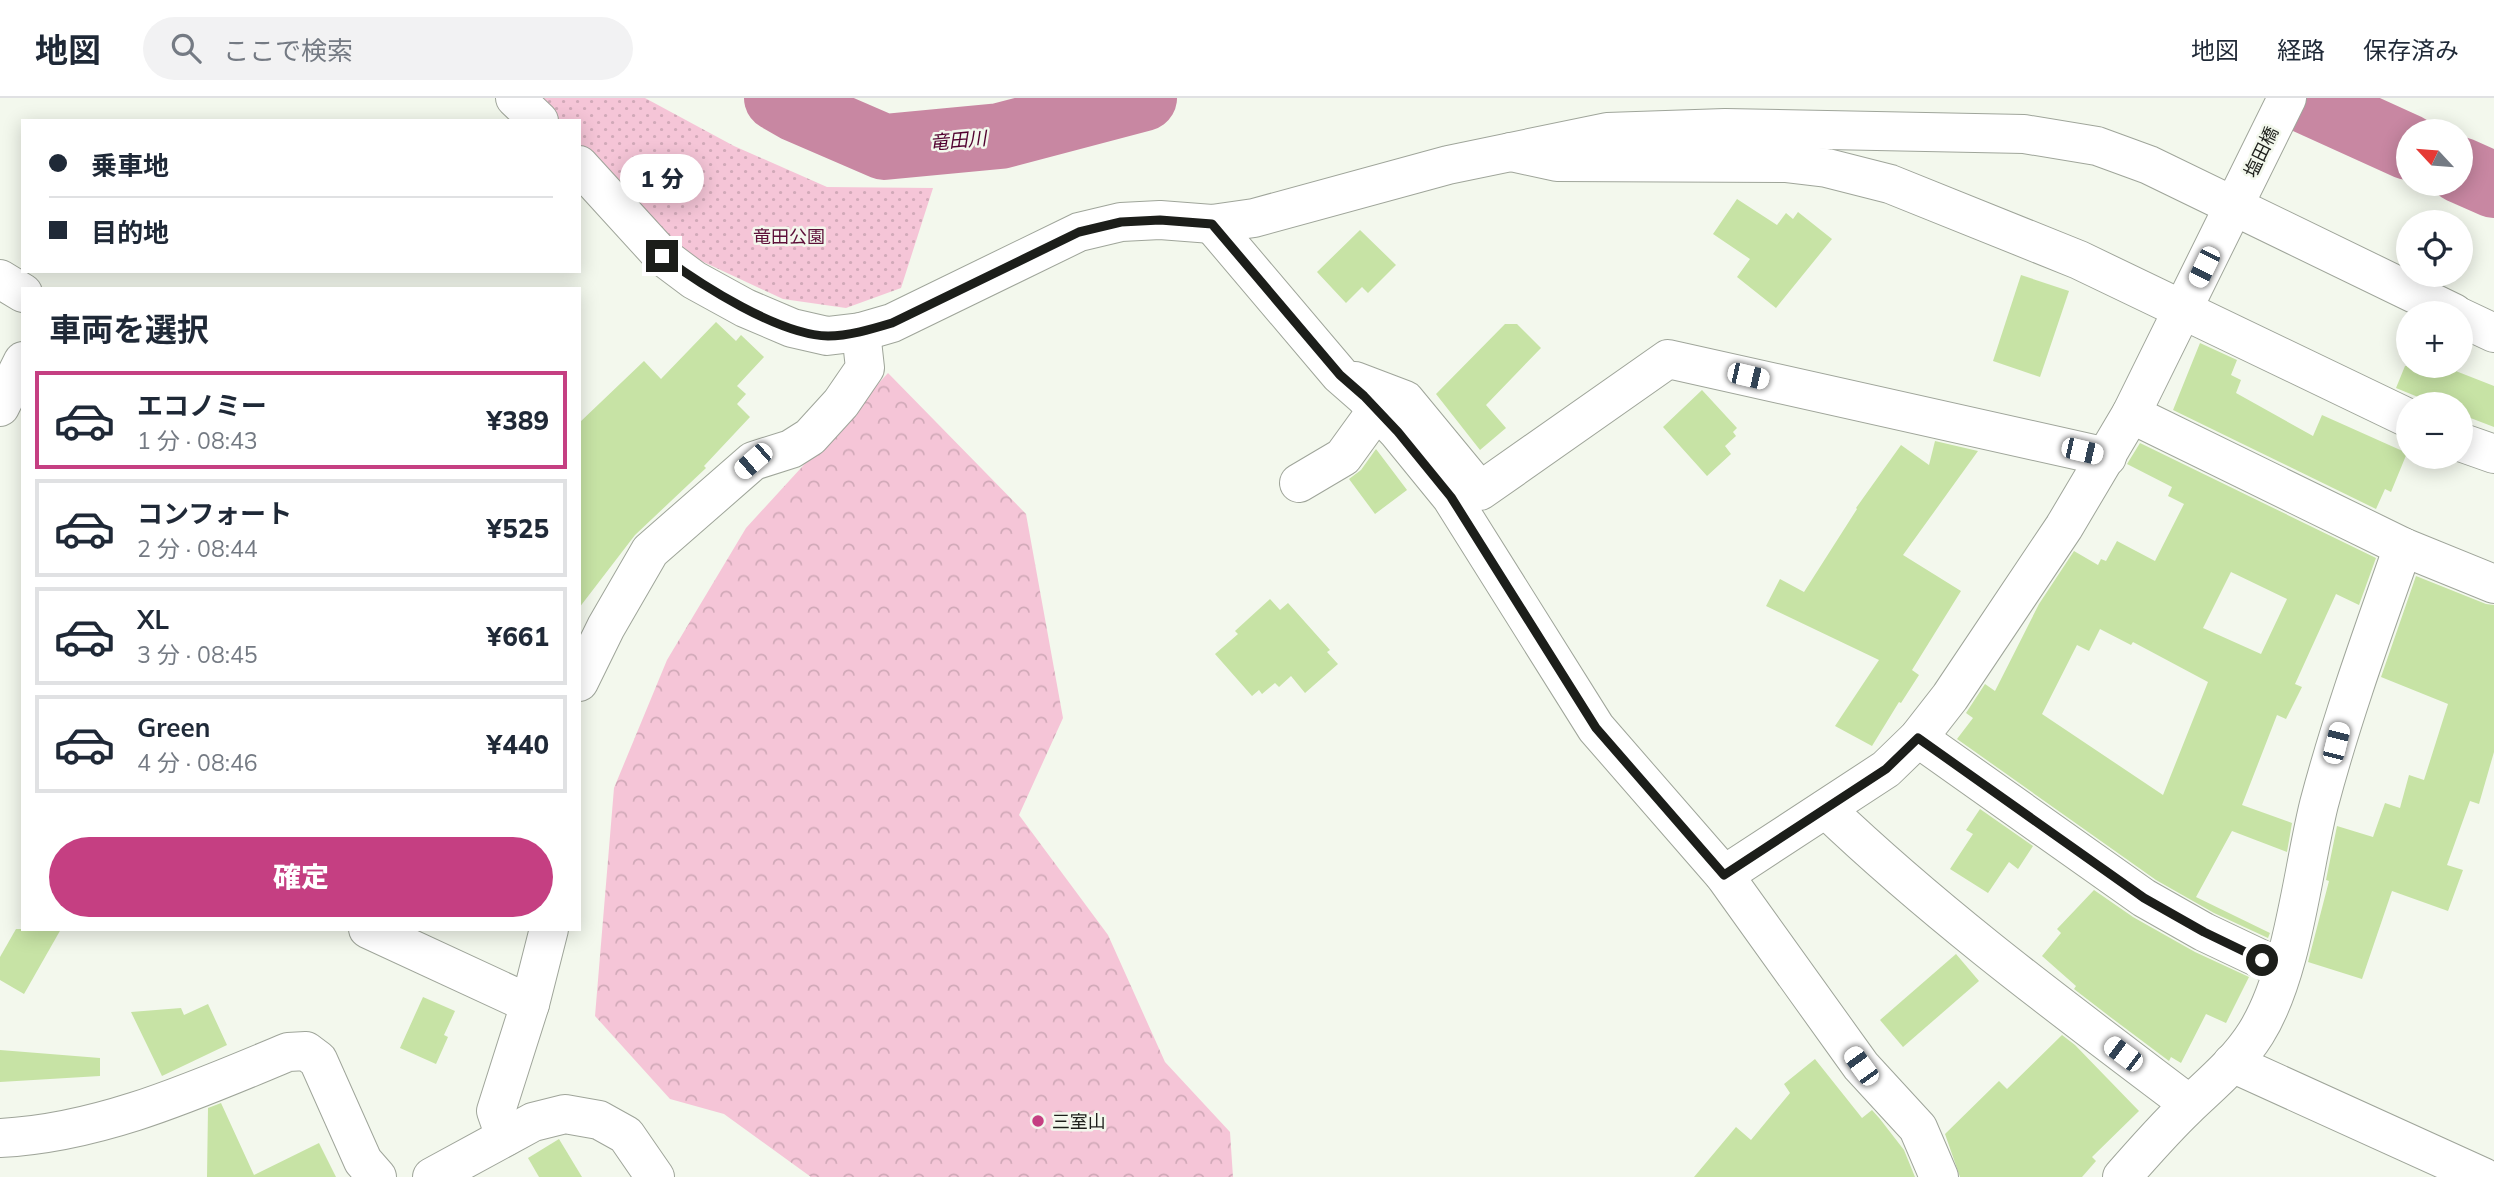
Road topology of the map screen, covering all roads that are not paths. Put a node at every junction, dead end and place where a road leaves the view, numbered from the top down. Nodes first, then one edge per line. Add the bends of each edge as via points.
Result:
1 (516, 98) edge
2 (2287, 98) edge
3 (537, 119) edge
4 (1510, 152) junction
5 (581, 167) edge
6 (2235, 206) junction
7 (1212, 224) junction
8 (0, 279) edge
9 (21, 292) edge
10 (2429, 301) edge
11 (2184, 308) junction
12 (2473, 323) edge
13 (861, 331) junction
14 (2494, 333) edge
15 (21, 365) edge
16 (1340, 375) junction
17 (0, 407) edge
18 (1377, 410) junction
19 (2396, 412) edge
20 (2131, 414) junction
21 (2473, 447) edge
22 (2494, 454) edge
23 (2107, 457) junction
24 (1299, 483) dead end
25 (2403, 547) junction
26 (2494, 584) edge
27 (593, 619) edge
28 (581, 672) edge
29 (1918, 738) junction
30 (1826, 809) junction
31 (1724, 875) junction
32 (372, 931) edge
33 (548, 931) edge
34 (2282, 969) junction
35 (530, 1004) junction
36 (2232, 1063) junction
37 (2189, 1104) junction
38 (505, 1137) junction
39 (0, 1138) edge
40 (377, 1177) edge
41 (432, 1177) edge
42 (655, 1177) edge
43 (1939, 1177) edge
44 (2122, 1177) edge
45 (2483, 1177) edge

1 - 3 street
2 - 6 street, 塩田橋
4 - 6 street via 1607,132 1725,128 2024,134 2097,146
4 - 7 street via 1254,218
4 - 11 street via 1557,162 1785,163 1827,168 1890,184 1984,220
5 - 13 street via 662,256 694,280 792,328 827,336
6 - 10 street
6 - 11 street, 塩田橋
7 - 13 street via 1121,222 1079,232 892,323
7 - 16 street
8 - 9 street
11 - 19 street
11 - 20 street, 塩田橋
12 - 14 street
13 - 27 street via 865,368 810,437 791,449 753,461 650,551
15 - 17 street
16 - 18 street
16 - 23 street via 1405,400 1480,491 1668,359
18 - 24 street via 1343,457
18 - 31 street via 1451,497 1596,728
20 - 23 street, 塩田橋
20 - 25 street
21 - 22 street
23 - 29 street, 塩田橋 via 1950,697
25 - 26 street
25 - 34 street via 2341,723
27 - 28 street
29 - 30 street, 塩田橋 via 1886,769
29 - 34 street via 2144,898
30 - 31 street, 塩田橋
30 - 37 street via 2014,971
31 - 43 street via 1861,1066 1918,1128
32 - 35 street
33 - 35 street
34 - 36 street via 2256,1034
35 - 38 street via 496,1111
36 - 37 street
36 - 45 street
37 - 44 street
38 - 41 street
38 - 42 street via 533,1122 565,1114 599,1120 626,1135
39 - 40 street via 76,1127 165,1102 288,1052 306,1051 318,1060 363,1161

